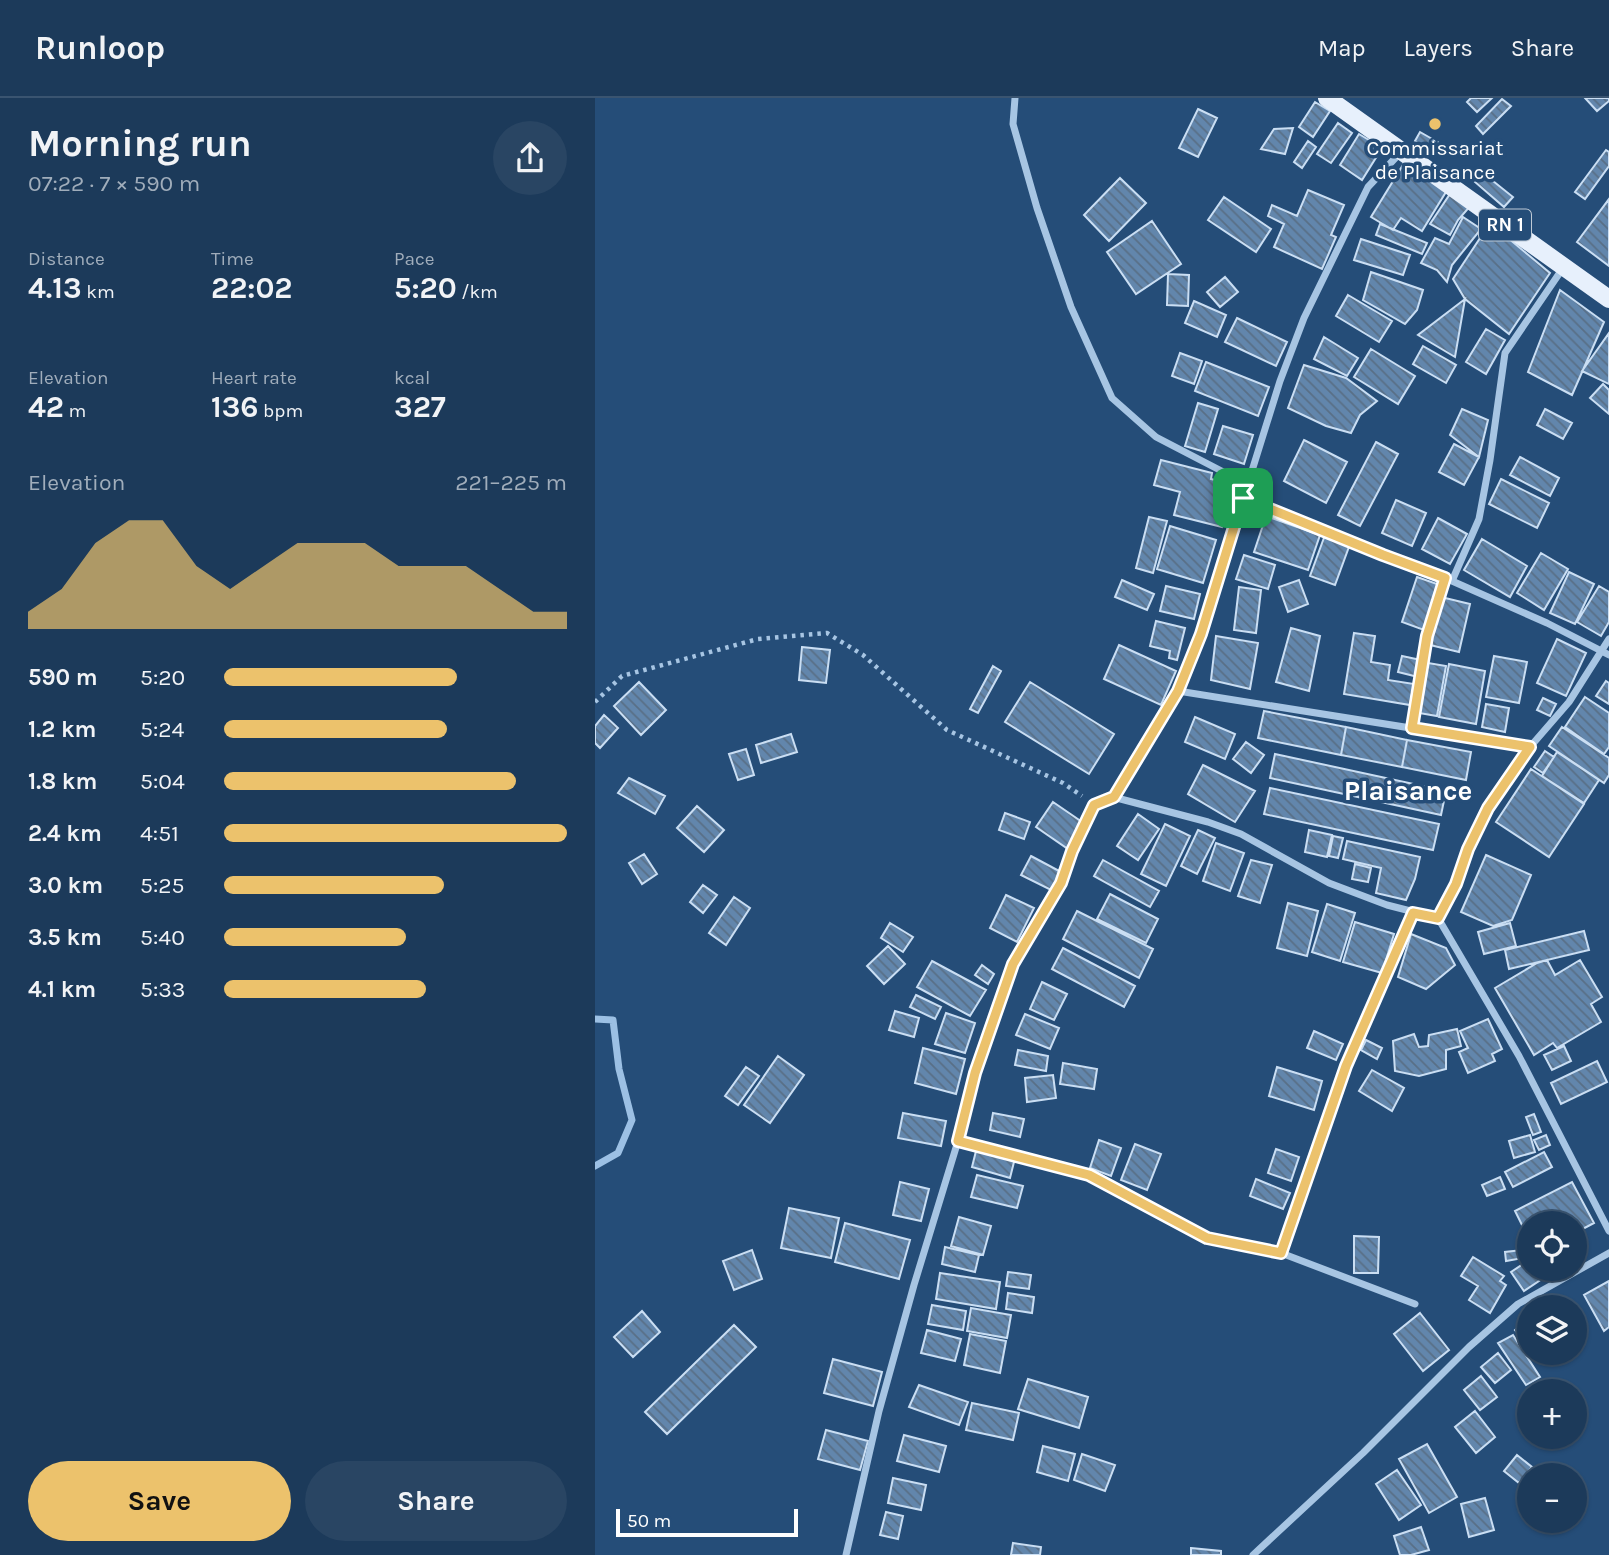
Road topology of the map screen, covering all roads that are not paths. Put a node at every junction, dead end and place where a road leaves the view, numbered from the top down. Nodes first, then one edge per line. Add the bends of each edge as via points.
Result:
1 (1015, 98) edge
2 (1327, 98) edge
3 (1401, 152) junction
4 (1565, 266) junction
5 (1609, 299) edge
6 (1243, 498) junction
7 (1448, 579) junction
8 (1609, 639) edge
9 (1605, 653) edge
10 (1178, 691) junction
11 (1530, 747) junction
12 (1114, 797) junction
13 (1413, 913) junction
14 (1438, 918) junction
15 (958, 1141) junction
16 (1609, 1231) edge
17 (1281, 1253) junction
18 (1609, 1253) edge
19 (1415, 1304) dead end
20 (846, 1555) edge
21 (1253, 1555) edge

1 - 6 street via 1013,124 1037,208 1071,307 1112,398 1156,437 1235,478
2 - 3 main road, RN 1
3 - 4 main road, RN 1
3 - 6 street via 1368,187 1304,318
4 - 5 main road, RN 1
4 - 7 street via 1505,353 1479,519
6 - 7 street
6 - 10 street via 1201,634
7 - 9 street
8 - 9 street
9 - 11 street
10 - 11 street
10 - 12 street
11 - 14 street via 1488,808
12 - 13 street via 1241,834 1329,883
12 - 15 street via 1094,805 1061,883 1013,964 975,1073
13 - 14 street
13 - 17 street via 1346,1066
14 - 16 street via 1519,1056
15 - 17 street via 1089,1175 1207,1238
15 - 20 street via 879,1411
17 - 19 street
18 - 21 street via 1518,1304

